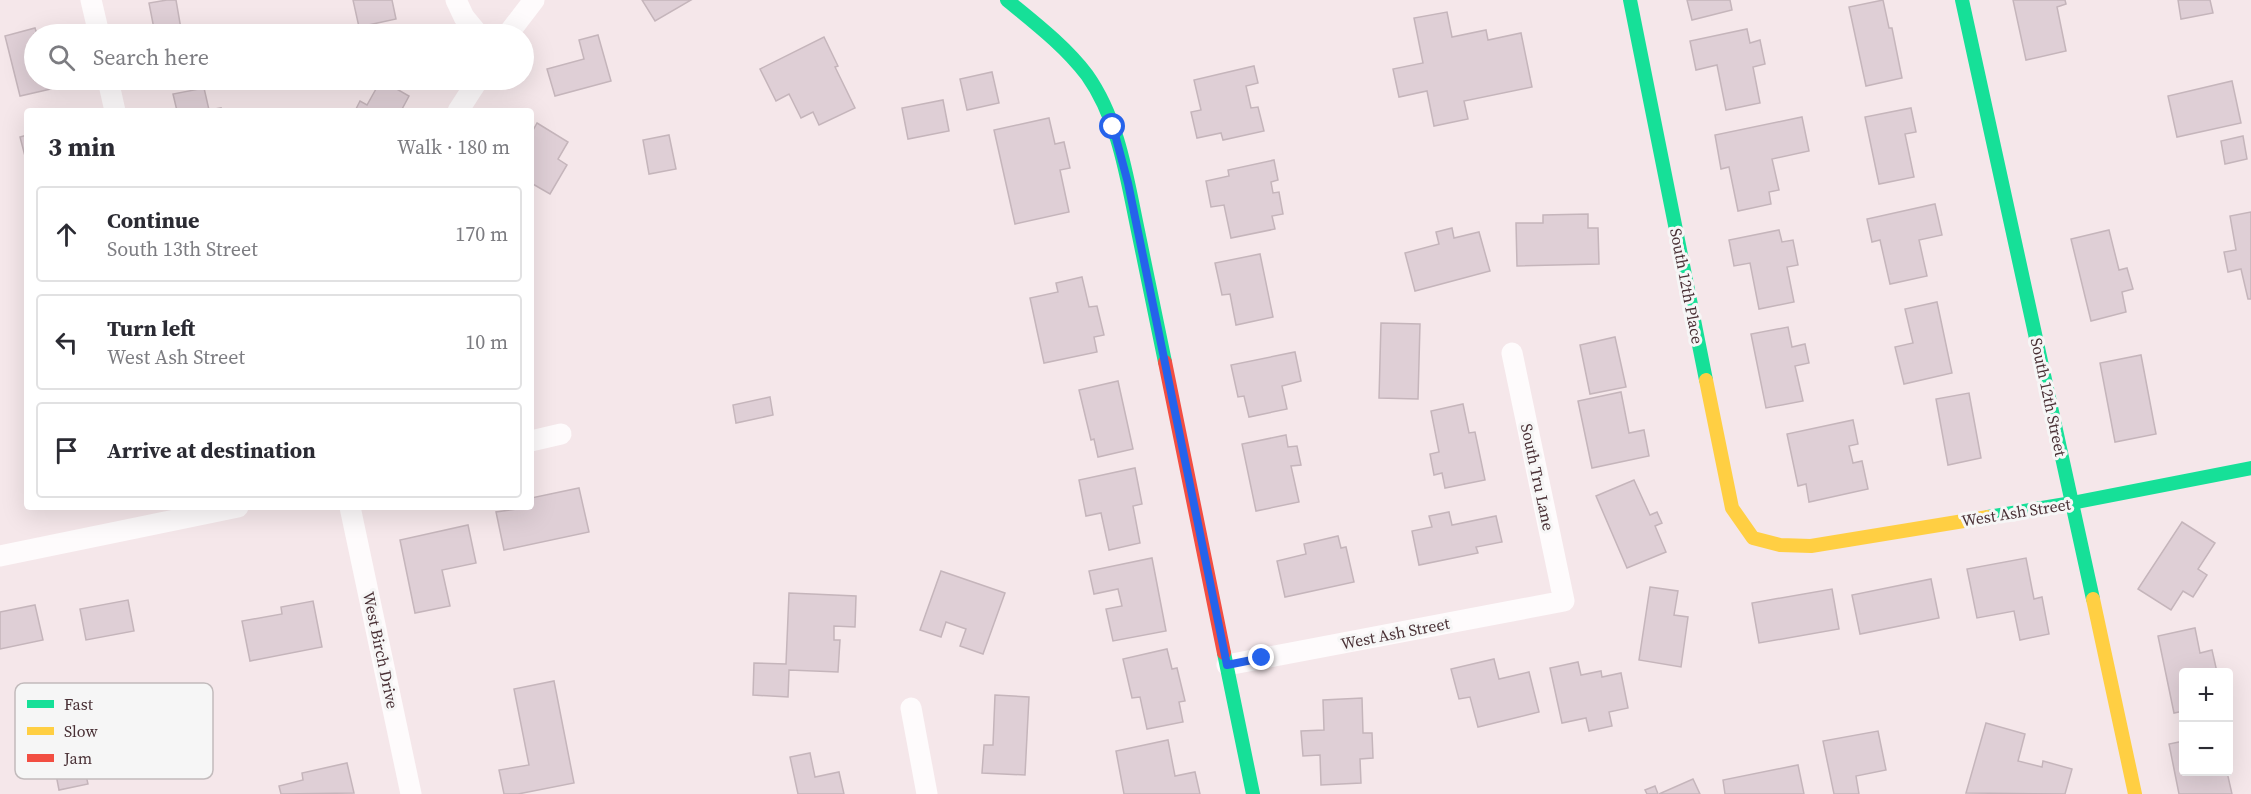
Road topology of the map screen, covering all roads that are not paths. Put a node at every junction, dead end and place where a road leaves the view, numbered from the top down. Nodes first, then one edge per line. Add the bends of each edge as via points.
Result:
1 (91, 0) edge
2 (456, 0) edge
3 (534, 0) edge
4 (1007, 0) edge
5 (1630, 0) edge
6 (1962, 0) edge
7 (97, 24) edge
8 (470, 24) edge
9 (516, 24) edge
10 (110, 90) edge
11 (472, 90) edge
12 (114, 108) edge
13 (460, 108) edge
14 (1512, 353) dead end
15 (561, 434) dead end
16 (534, 440) edge
17 (2251, 468) edge
18 (2072, 503) junction
19 (351, 510) edge
20 (200, 511) edge
21 (1780, 545) joint
22 (0, 556) edge
23 (1564, 601) joint
24 (1227, 665) junction
25 (910, 708) dead end
26 (411, 794) edge
27 (927, 794) edge
28 (1253, 794) edge
29 (2135, 794) edge

1 - 7 street
2 - 8 street
3 - 9 street
4 - 24 street via 1065,51 1094,87 1113,127 1128,183
5 - 21 street, South 12th Place via 1732,508 1752,538
6 - 18 street, South 12th Street
10 - 12 street
11 - 13 street
14 - 23 street, South Tru Lane
15 - 16 street
17 - 18 street, West Ash Street
18 - 21 street, West Ash Street via 1811,546
18 - 29 street, South 12th Street
19 - 26 street, West Birch Drive
20 - 22 street
23 - 24 street, West Ash Street
24 - 28 street
25 - 27 street

